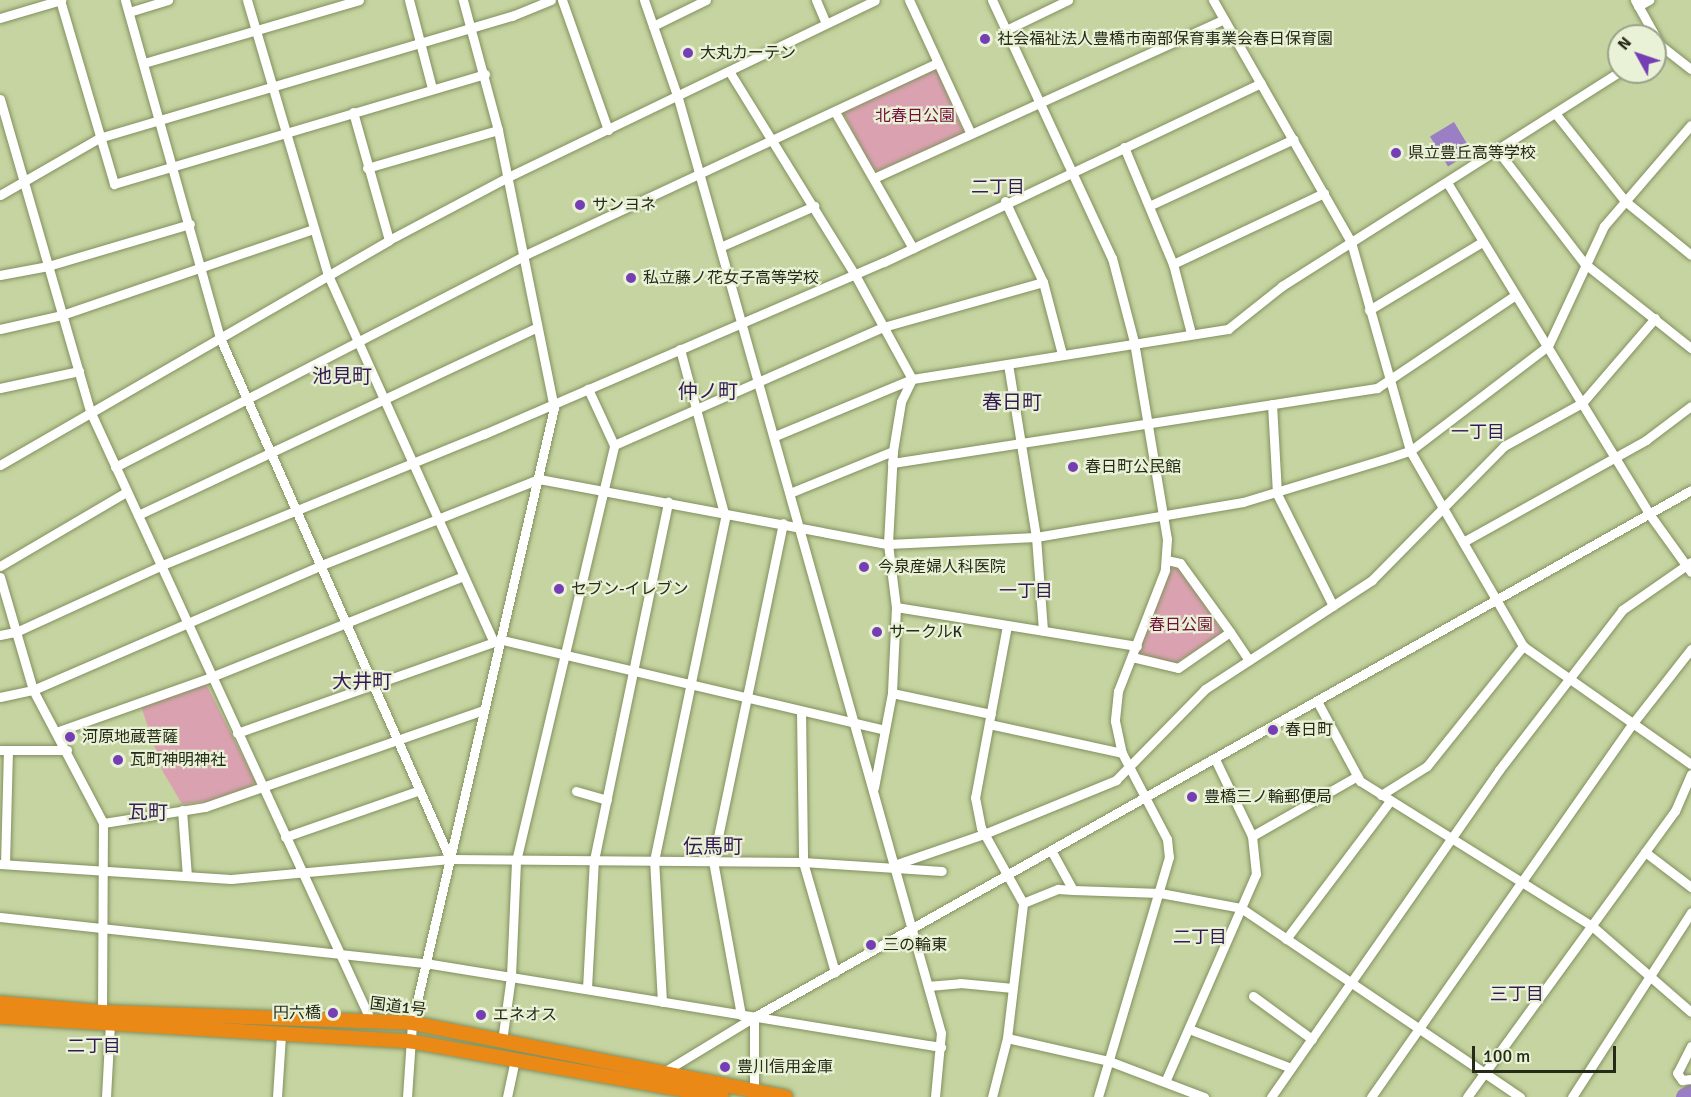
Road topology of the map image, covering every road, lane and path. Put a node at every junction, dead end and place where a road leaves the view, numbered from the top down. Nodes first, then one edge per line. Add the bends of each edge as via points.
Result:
1 (61, 0) edge
2 (125, 0) edge
3 (168, 0) edge
4 (247, 0) edge
5 (359, 0) edge
6 (409, 0) edge
7 (464, 0) edge
8 (551, 0) edge
9 (562, 0) edge
10 (644, 0) edge
11 (706, 0) edge
12 (816, 0) edge
13 (875, 0) edge
14 (909, 0) edge
15 (992, 0) edge
16 (1068, 0) edge
17 (1213, 0) edge
18 (1649, 0) edge
19 (1636, 3) edge
20 (129, 12) junction
21 (0, 18) edge
22 (1224, 19) junction
23 (826, 23) junction
24 (1646, 24) edge
25 (653, 26) junction
26 (472, 27) junction
27 (255, 30) junction
28 (1006, 30) junction
29 (419, 42) junction
30 (1667, 53) edge
31 (144, 63) junction
32 (938, 63) junction
33 (1691, 69) edge
34 (729, 71) junction
35 (485, 74) junction
36 (1607, 80) edge
37 (1261, 83) junction
38 (271, 86) junction
39 (432, 88) junction
40 (678, 98) junction
41 (0, 99) edge
42 (1038, 102) junction
43 (353, 112) junction
44 (835, 112) junction
45 (1555, 114) junction
46 (159, 118) junction
47 (1691, 124) edge
48 (498, 130) junction
49 (608, 130) junction
50 (970, 132) junction
51 (286, 133) junction
52 (99, 138) junction
53 (1294, 140) junction
54 (773, 141) junction
55 (1124, 147) junction
56 (1498, 151) junction
57 (174, 167) junction
58 (367, 168) junction
59 (1071, 172) junction
60 (700, 175) junction
61 (508, 177) junction
62 (873, 178) junction
63 (23, 183) junction
64 (1448, 184) junction
65 (1324, 193) junction
66 (0, 195) edge
67 (1005, 201) junction
68 (1625, 201) junction
69 (1151, 205) junction
70 (814, 206) junction
71 (190, 224) junction
72 (314, 229) junction
73 (389, 240) junction
74 (1351, 242) junction
75 (1482, 242) junction
76 (720, 247) junction
77 (913, 248) junction
78 (525, 255) junction
79 (1691, 255) edge
80 (1584, 263) junction
81 (1173, 264) junction
82 (48, 266) junction
83 (201, 269) junction
84 (854, 273) junction
85 (0, 275) edge
86 (328, 275) junction
87 (1043, 282) junction
88 (1514, 296) junction
89 (1370, 310) junction
90 (62, 315) junction
91 (1655, 318) junction
92 (742, 322) junction
93 (537, 327) junction
94 (884, 327) junction
95 (0, 329) edge
96 (1191, 333) junction
97 (220, 338) junction
98 (358, 341) junction
99 (1134, 342) junction
100 (1548, 346) junction
101 (1691, 348) edge
102 (680, 349) junction
103 (1062, 354) junction
104 (1008, 364) junction
105 (79, 371) junction
106 (912, 379) junction
107 (758, 382) junction
108 (1389, 383) junction
109 (0, 388) edge
110 (588, 389) junction
111 (246, 399) junction
112 (385, 400) junction
113 (553, 403) junction
114 (1582, 403) junction
115 (1272, 404) junction
116 (1691, 406) edge
117 (697, 410) junction
118 (90, 411) junction
119 (1149, 423) junction
120 (775, 436) junction
121 (1021, 443) junction
122 (614, 445) junction
123 (893, 451) junction
124 (1410, 451) junction
125 (270, 455) junction
126 (1614, 455) junction
127 (414, 462) junction
128 (892, 463) junction
129 (0, 465) edge
130 (115, 467) junction
131 (539, 479) junction
132 (1691, 490) edge
133 (604, 491) junction
134 (126, 492) junction
135 (790, 493) junction
136 (1277, 495) junction
137 (668, 502) junction
138 (1443, 509) junction
139 (294, 510) junction
140 (725, 512) junction
141 (138, 515) junction
142 (1165, 515) junction
143 (1650, 515) junction
144 (440, 519) junction
145 (783, 523) junction
146 (799, 526) junction
147 (1036, 537) junction
148 (1463, 542) junction
149 (888, 544) junction
150 (1167, 560) junction
151 (0, 566) edge
152 (160, 566) junction
153 (319, 566) junction
154 (1689, 567) edge
155 (463, 576) junction
156 (0, 577) edge
157 (1497, 601) junction
158 (1333, 606) junction
159 (896, 607) junction
160 (187, 622) junction
161 (342, 623) junction
162 (1007, 625) junction
163 (1042, 631) junction
164 (16, 632) junction
165 (1230, 632) junction
166 (0, 636) edge
167 (498, 641) junction
168 (1137, 646) junction
169 (1523, 646) junction
170 (1691, 649) edge
171 (566, 656) junction
172 (1132, 657) junction
173 (1248, 660) junction
174 (635, 672) junction
175 (211, 677) junction
176 (1569, 678) junction
177 (371, 687) junction
178 (693, 687) junction
179 (33, 690) junction
180 (892, 693) junction
181 (0, 697) edge
182 (747, 699) junction
183 (1317, 701) junction
184 (483, 710) junction
185 (801, 711) junction
186 (990, 714) junction
187 (854, 723) junction
188 (1633, 723) junction
189 (989, 724) junction
190 (885, 730) junction
191 (56, 732) junction
192 (237, 733) junction
193 (395, 740) junction
194 (67, 750) junction
195 (4, 751) edge
196 (1122, 753) junction
197 (1215, 759) junction
198 (1691, 764) edge
199 (1129, 767) junction
200 (1691, 774) edge
201 (1357, 777) junction
202 (263, 787) junction
203 (873, 789) junction
204 (417, 791) junction
205 (576, 791) dead end
206 (1381, 795) junction
207 (1145, 799) junction
208 (607, 800) junction
209 (1390, 801) junction
210 (182, 810) junction
211 (103, 823) junction
212 (984, 834) junction
213 (1252, 836) junction
214 (285, 837) junction
215 (1452, 839) junction
216 (1052, 852) junction
217 (1645, 852) junction
218 (450, 859) junction
219 (594, 860) junction
220 (516, 861) junction
221 (654, 861) junction
222 (713, 861) junction
223 (803, 862) junction
224 (3, 864) edge
225 (894, 865) junction
226 (103, 871) junction
227 (942, 871) dead end
228 (187, 876) junction
229 (303, 876) junction
230 (1009, 876) junction
231 (1524, 883) junction
232 (1691, 887) edge
233 (1073, 890) junction
234 (1160, 893) junction
235 (1023, 903) junction
236 (1241, 908) junction
237 (1691, 912) edge
238 (0, 917) edge
239 (1592, 926) junction
240 (102, 927) junction
241 (912, 929) junction
242 (1286, 939) junction
243 (339, 956) junction
244 (425, 963) junction
245 (835, 972) junction
246 (511, 976) junction
247 (1651, 977) junction
248 (1351, 984) junction
249 (928, 986) junction
250 (587, 988) junction
251 (1013, 988) junction
252 (1252, 996) dead end
253 (662, 1002) junction
254 (0, 1003) edge
255 (102, 1012) junction
256 (1691, 1012) edge
257 (741, 1016) junction
258 (0, 1017) edge
259 (754, 1017) junction
260 (370, 1019) junction
261 (110, 1023) junction
262 (412, 1023) junction
263 (1419, 1028) junction
264 (1189, 1029) junction
265 (282, 1035) junction
266 (1006, 1038) junction
267 (1312, 1039) junction
268 (409, 1041) junction
269 (502, 1041) junction
270 (1691, 1046) edge
271 (941, 1047) junction
272 (514, 1058) junction
273 (1109, 1061) junction
274 (1291, 1068) junction
275 (1485, 1073) junction
276 (657, 1079) junction
277 (1691, 1079) edge
278 (1165, 1082) junction
279 (754, 1092) junction
280 (685, 1094) edge
281 (106, 1097) edge
282 (277, 1097) edge
283 (407, 1097) edge
284 (507, 1097) edge
285 (722, 1097) edge
286 (786, 1097) edge
287 (935, 1097) edge
288 (992, 1097) edge
289 (1098, 1097) edge
290 (1204, 1097) edge
291 (1271, 1097) edge
292 (1371, 1097) edge
293 (1467, 1097) edge
294 (1520, 1097) edge
295 (1572, 1097) edge

1 - 21 street
1 - 52 street
2 - 20 street
3 - 20 street
4 - 27 street
5 - 27 street
6 - 29 street
7 - 26 street
8 - 26 street
9 - 49 street
10 - 25 street
11 - 25 street
12 - 23 street
13 - 23 street
14 - 32 street
15 - 28 street
16 - 28 street
17 - 22 street
18 - 19 street
19 - 24 street
20 - 31 street
22 - 37 street
22 - 42 street
23 - 34 street
25 - 40 street
26 - 29 street
26 - 35 street
27 - 31 street
27 - 38 street
28 - 42 street
29 - 38 street
29 - 39 street
30 - 33 street
31 - 46 street
32 - 44 street
32 - 50 street
34 - 40 street
34 - 54 street
35 - 39 street
35 - 48 street
36 - 45 street
37 - 53 street
37 - 55 street
38 - 46 street
38 - 51 street
39 - 43 street
40 - 49 street
40 - 60 street
41 - 63 street
42 - 50 street
42 - 59 street
43 - 51 street
43 - 58 street
44 - 54 street
44 - 62 street
45 - 56 street
45 - 68 street
46 - 52 street
46 - 57 street
47 - 68 street
48 - 58 street
48 - 61 street
49 - 61 street
50 - 62 street
51 - 57 street
51 - 72 street
52 - 57 street via 114,184
52 - 63 street
53 - 65 street
53 - 69 street
54 - 60 street
54 - 70 street
55 - 59 street
55 - 69 street
56 - 64 street
56 - 80 street
57 - 71 street
58 - 73 street
59 - 67 street
59 - 99 street via 1112,258
60 - 76 street
60 - 78 street
61 - 73 street
61 - 78 street
62 - 77 street
63 - 66 street
63 - 82 street
64 - 74 street
64 - 75 street
65 - 74 street
65 - 81 street
67 - 77 street
67 - 87 street
68 - 79 street
68 - 80 street via 1604,226
69 - 81 street
70 - 76 street
70 - 84 street
71 - 82 street
71 - 83 street
72 - 83 street
72 - 86 street
73 - 86 street
74 - 89 street
74 - 96 street via 1282,286 1228,329
75 - 88 street
75 - 89 street
76 - 92 street
77 - 84 street
78 - 93 street
78 - 98 street
80 - 91 street
80 - 100 street
81 - 96 street
82 - 85 street
82 - 90 street
83 - 90 street
83 - 97 street
84 - 92 street
84 - 94 street
86 - 97 street
86 - 98 street
87 - 94 street
87 - 103 street
88 - 100 street
88 - 108 street
89 - 108 street
90 - 95 street
90 - 105 street
91 - 101 street
91 - 114 street
92 - 102 street
92 - 107 street
93 - 112 street
93 - 113 street
94 - 106 street
94 - 107 street
96 - 99 street
97 - 111 street
97 - 118 street
98 - 111 street
98 - 112 street
99 - 103 street
99 - 119 street
100 - 114 street
100 - 124 street
102 - 110 street
102 - 117 street
103 - 104 street
104 - 106 street
104 - 121 street
105 - 109 street
105 - 118 street
106 - 120 street
106 - 123 street via 901,402
107 - 117 street
107 - 120 street
108 - 115 street
108 - 124 street
110 - 113 street
110 - 122 street
111 - 125 street
111 - 130 street
112 - 125 street
112 - 127 street
113 - 127 street
113 - 131 street
114 - 126 street
114 - 138 street via 1504,446
115 - 119 street
115 - 136 street
116 - 126 street via 1646,440
117 - 122 street
117 - 140 street
118 - 129 street
118 - 130 street
119 - 121 street
119 - 142 street
120 - 135 street
121 - 128 street
121 - 147 street
122 - 133 street
123 - 128 street
123 - 135 street
124 - 136 street
124 - 138 street
125 - 139 street
125 - 141 street
126 - 143 street
126 - 148 street
127 - 139 street
127 - 144 street
128 - 149 street
130 - 134 street
131 - 133 street
131 - 144 street
131 - 167 street
132 - 143 street
133 - 137 street
133 - 171 street
134 - 141 street
134 - 151 street
135 - 146 street
136 - 142 street
136 - 158 street
137 - 140 street
137 - 174 street
138 - 148 street
138 - 158 street via 1372,580
139 - 152 street
139 - 153 street
140 - 145 street
140 - 178 street
141 - 152 street
142 - 147 street
142 - 150 street
143 - 154 street
143 - 157 street
144 - 153 street
144 - 155 street
145 - 146 street
145 - 182 street
146 - 149 street
146 - 187 street
147 - 149 street
147 - 163 street
148 - 157 street
149 - 159 street
150 - 165 street via 1180,563
150 - 168 street
152 - 160 street
152 - 164 street
153 - 160 street
153 - 161 street
154 - 176 street via 1622,610
155 - 161 street
155 - 167 street
156 - 164 street
157 - 169 street
157 - 183 street
158 - 173 street
159 - 162 street
159 - 180 street
160 - 175 street
160 - 179 street
161 - 175 street
161 - 177 street
162 - 163 street
162 - 186 street
163 - 168 street
164 - 166 street
164 - 179 street
165 - 172 street via 1178,668
165 - 173 street
167 - 171 street
167 - 177 street
167 - 184 street
168 - 172 street
169 - 176 street
169 - 206 street via 1427,766
170 - 188 street
171 - 174 street
171 - 220 street
172 - 196 street via 1116,706
173 - 199 street via 1193,699
174 - 178 street
174 - 208 street
175 - 191 street
175 - 192 street
176 - 188 street
176 - 215 street
177 - 192 street
177 - 193 street
178 - 182 street
178 - 221 street
179 - 181 street
179 - 191 street
180 - 186 street
180 - 190 street
182 - 185 street
182 - 222 street
183 - 197 street
183 - 201 street
184 - 193 street
184 - 218 street
185 - 187 street
185 - 223 street
186 - 189 street
187 - 190 street
187 - 203 street
188 - 198 street
188 - 231 street
189 - 196 street
189 - 212 street via 975,798 976,816
190 - 203 street
191 - 194 street
192 - 202 street
193 - 202 street
193 - 204 street
194 - 195 street
194 - 211 street
195 - 224 street
196 - 199 street
197 - 207 street
197 - 213 street
199 - 207 street
199 - 212 street via 1097,790
200 - 217 street via 1675,811
201 - 206 street
201 - 213 street
202 - 210 street via 205,807
202 - 214 street
203 - 225 street
204 - 214 street
204 - 218 street
205 - 208 street
206 - 209 street
207 - 216 street
207 - 234 street via 1168,846
208 - 219 street
209 - 215 street
209 - 242 street
210 - 211 street
210 - 228 street
211 - 226 street
212 - 225 street
212 - 230 street
213 - 236 street via 1256,874
214 - 229 street
215 - 231 street
215 - 248 street
216 - 230 street
216 - 233 street
217 - 232 street
217 - 239 street
218 - 220 street
218 - 229 street
218 - 244 street
219 - 220 street
219 - 221 street
219 - 250 street
220 - 246 street
221 - 222 street
221 - 253 street
222 - 223 street
222 - 257 street
223 - 225 street
223 - 245 street
224 - 226 street
225 - 227 street
225 - 241 street
226 - 228 street
226 - 240 street
228 - 229 street
229 - 243 street
230 - 235 street
230 - 241 street
231 - 239 street
231 - 263 street
233 - 234 street
233 - 235 street via 1058,889
234 - 236 street
234 - 273 street
235 - 251 street
236 - 242 street
236 - 264 street
237 - 247 street
238 - 240 street
239 - 247 street
239 - 275 street
240 - 243 street
240 - 255 street
241 - 245 street
241 - 249 street
242 - 248 street
243 - 244 street
243 - 260 street
244 - 246 street
244 - 262 street
245 - 259 street
246 - 250 street
246 - 269 street
247 - 256 street
247 - 295 street
248 - 263 street
248 - 267 street
249 - 251 street via 960,983
249 - 271 street
250 - 253 street
251 - 266 street
252 - 267 street
253 - 257 street
254 - 255 highway, 国道1号
255 - 260 highway, 国道1号
257 - 259 street
258 - 261 highway, 国道1号
259 - 271 street
259 - 276 street
259 - 279 street
260 - 262 highway, 国道1号
261 - 265 highway, 国道1号
261 - 281 street
262 - 268 street
262 - 269 highway, 国道1号
263 - 275 street
263 - 292 street
264 - 274 street
264 - 278 street
265 - 268 highway, 国道1号
265 - 282 street
266 - 273 street
266 - 288 street
267 - 274 street
268 - 272 highway, 国道1号
268 - 283 street
269 - 276 highway, 国道1号
270 - 277 street via 1677,1073 1682,1080
271 - 287 street
272 - 276 highway, 国道1号
272 - 284 street
273 - 278 street
273 - 289 street
274 - 291 street
275 - 293 street
275 - 294 street
276 - 279 highway, 国道1号
276 - 280 highway, 国道1号
278 - 290 street
279 - 286 highway, 国道1号
280 - 285 highway, 国道1号

